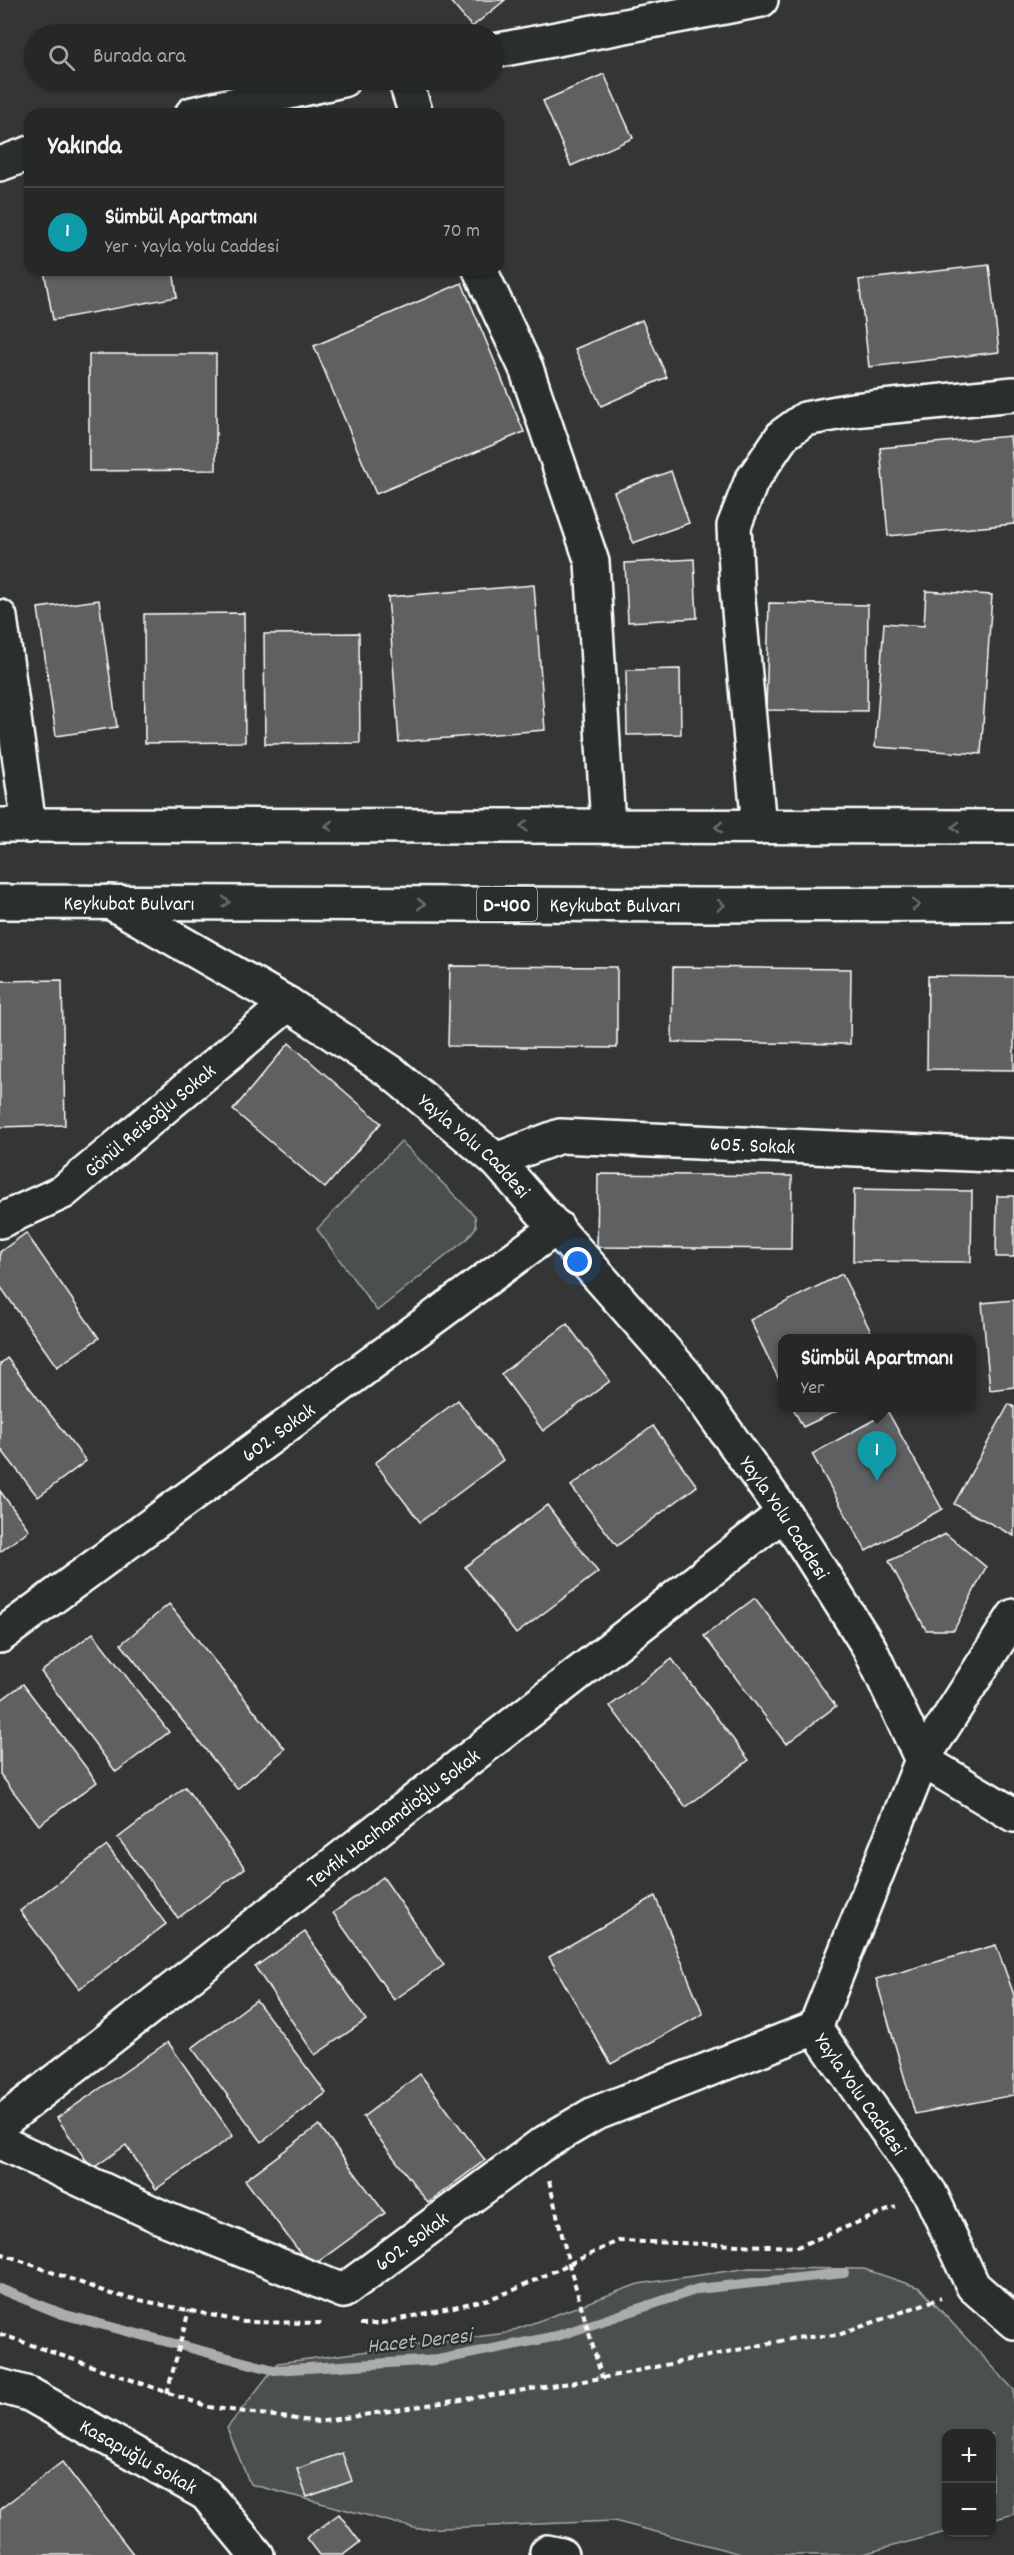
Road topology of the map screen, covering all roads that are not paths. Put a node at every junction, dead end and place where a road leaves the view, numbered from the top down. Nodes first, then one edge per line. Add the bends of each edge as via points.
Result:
1 (761, 0) edge
2 (504, 49) edge
3 (299, 90) edge
4 (408, 90) edge
5 (219, 108) edge
6 (414, 108) edge
7 (24, 155) edge
8 (0, 164) edge
9 (483, 276) edge
10 (1014, 394) edge
11 (0, 617) edge
12 (15, 826) edge
13 (608, 826) junction
14 (759, 827) junction
15 (1014, 827) edge
16 (0, 902) edge
17 (110, 902) junction
18 (1014, 904) edge
19 (288, 1004) junction
20 (1014, 1156) edge
21 (496, 1160) junction
22 (0, 1221) edge
23 (557, 1227) junction
24 (784, 1513) junction
25 (1014, 1616) edge
26 (0, 1636) edge
27 (922, 1760) junction
28 (1014, 1815) edge
29 (815, 2028) junction
30 (0, 2124) edge
31 (0, 2142) edge
32 (1014, 2322) edge
33 (0, 2386) edge
34 (257, 2555) edge

1 - 2 main road
3 - 5 main road
4 - 6 main road
7 - 8 main road
9 - 13 main road via 526,368 592,561
10 - 14 main road via 853,410 805,419 783,435 751,482 734,525
11 - 12 main road
13 -> 12 main road
14 -> 13 main road
15 -> 14 main road
16 - 17 main road, Keykubat Bulvarı / D-400
17 -> 18 main road, Keykubat Bulvarı / D-400
17 - 19 main road, Yayla Yolu Caddesi
19 - 21 main road, Yayla Yolu Caddesi via 391,1072
19 - 22 main road, Gönül Reisoğlu Sokak via 63,1192
20 - 21 main road, 605. Sokak via 560,1136
21 - 23 main road, Yayla Yolu Caddesi
23 - 24 main road, Yayla Yolu Caddesi via 685,1374
23 - 26 main road, 602. Sokak
24 - 27 main road, Yayla Yolu Caddesi via 870,1649
24 - 30 main road, Tevfik Hacıhamdioğlu Sokak
25 - 27 main road
27 - 28 main road
27 - 29 main road, Yayla Yolu Caddesi
29 - 31 main road, 602. Sokak via 594,2114 541,2145 343,2291 161,2217
29 - 32 main road, Yayla Yolu Caddesi via 930,2193 973,2286
33 - 34 main road, Kasapuğlu Sokak via 28,2394 206,2494

